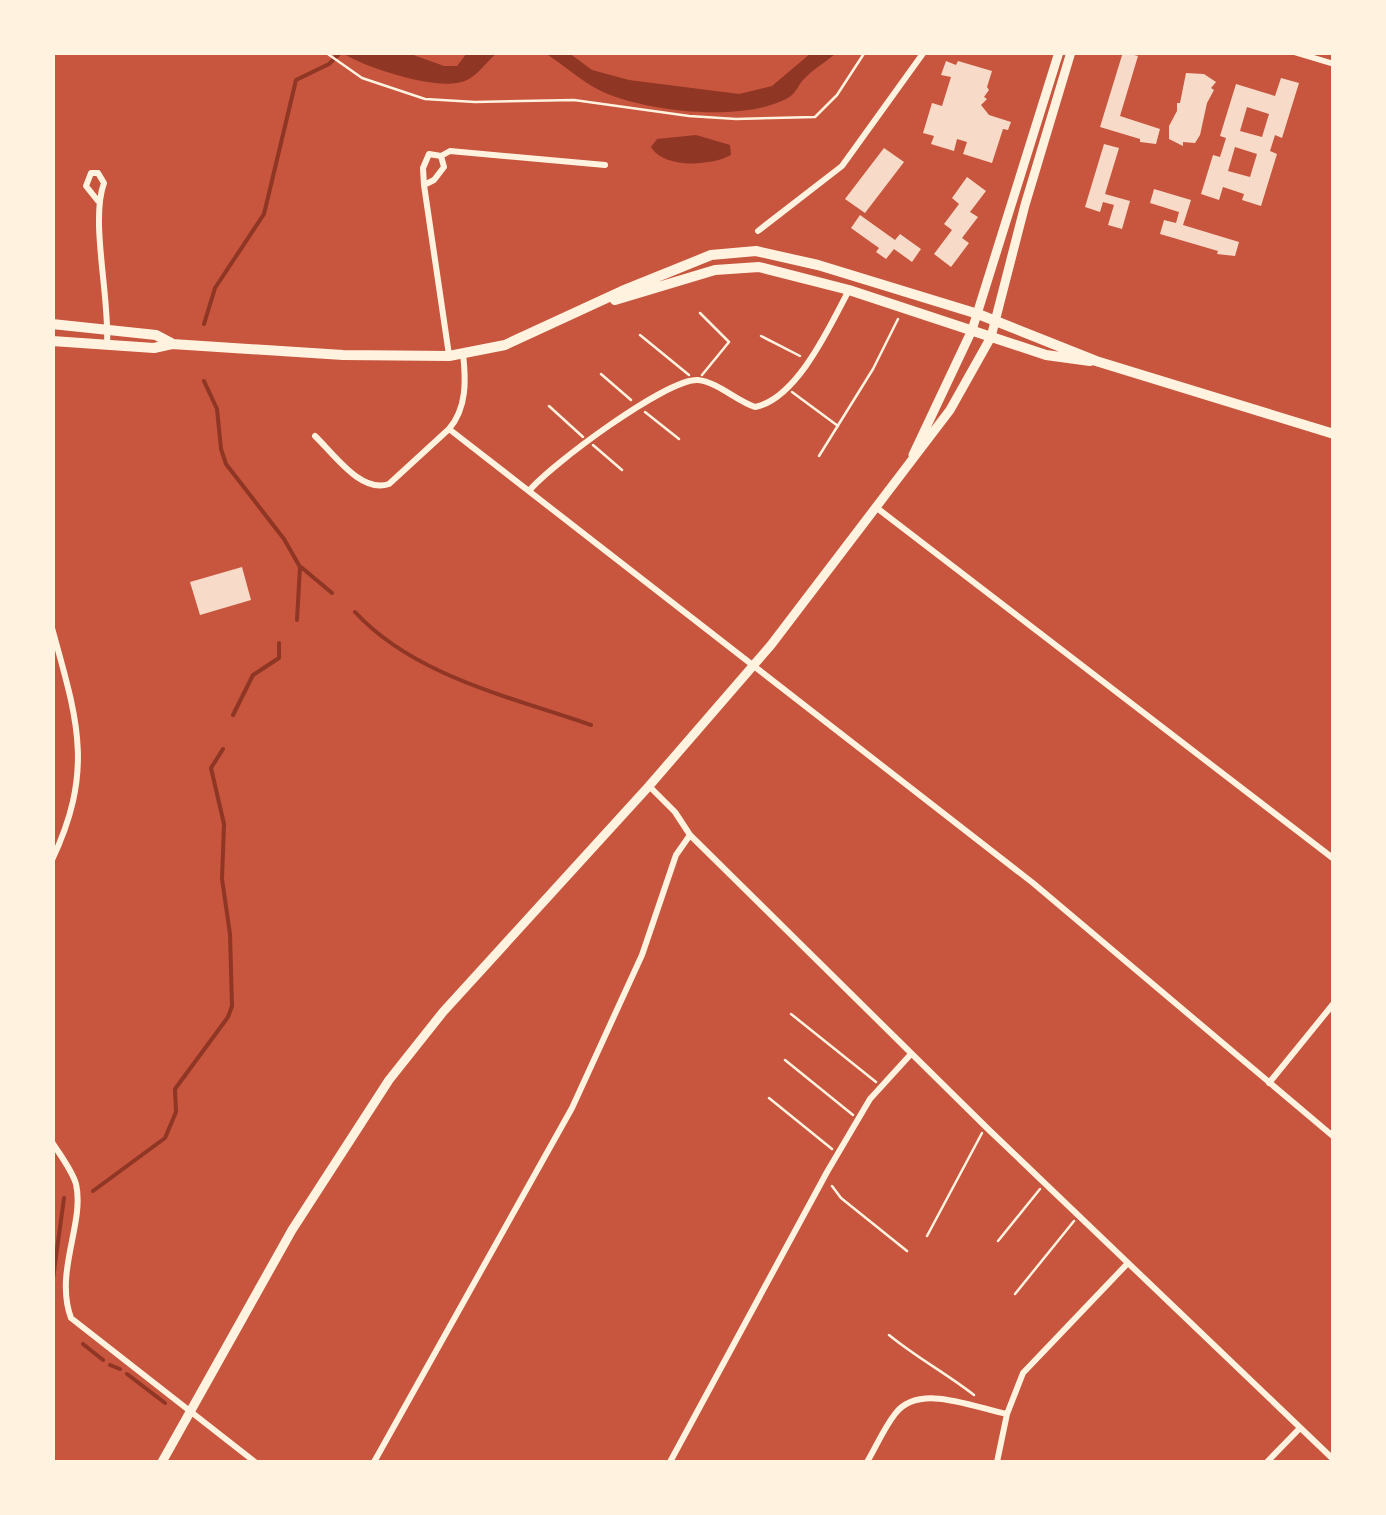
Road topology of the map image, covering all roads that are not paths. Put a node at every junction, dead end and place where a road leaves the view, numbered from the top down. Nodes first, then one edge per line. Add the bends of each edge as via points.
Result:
1 (924, 52) edge
2 (1059, 52) edge
3 (1071, 52) edge
4 (1294, 52) edge
5 (1334, 64) edge
6 (441, 156) junction
7 (604, 164) dead end
8 (424, 184) junction
9 (98, 201) dead end
10 (758, 231) dead end
11 (848, 290) junction
12 (604, 302) junction
13 (978, 314) junction
14 (996, 320) junction
15 (52, 324) edge
16 (108, 330) junction
17 (972, 330) junction
18 (991, 337) junction
19 (52, 341) edge
20 (172, 344) junction
21 (107, 345) junction
22 (463, 354) junction
23 (449, 356) junction
24 (1096, 361) junction
25 (449, 430) junction
26 (1334, 434) edge
27 (315, 436) dead end
28 (910, 462) junction
29 (529, 491) junction
30 (877, 508) junction
31 (52, 628) edge
32 (752, 666) junction
33 (649, 786) junction
34 (690, 835) junction
35 (52, 860) edge
36 (1334, 860) edge
37 (1334, 1003) edge
38 (911, 1054) junction
39 (1269, 1083) junction
40 (1334, 1138) edge
41 (52, 1142) edge
42 (1128, 1263) junction
43 (191, 1412) junction
44 (1008, 1414) junction
45 (1300, 1428) junction
46 (1334, 1460) edge
47 (162, 1462) edge
48 (254, 1462) edge
49 (374, 1462) edge
50 (670, 1462) edge
51 (868, 1462) edge
52 (997, 1462) edge
53 (1267, 1462) edge

1 - 10 street via 842,166
2 - 13 main road
3 - 14 main road
4 - 5 street
6 - 7 street
6 - 8 street via 444,167
6 - 8 street via 429,154
8 - 23 street
9 - 16 street
11 - 12 main road via 736,268
11 - 17 main road
11 - 29 street via 808,360 774,401 755,407 691,381 639,407
12 - 13 main road via 711,255 756,251
12 - 22 main road via 505,345
13 - 14 main road
13 - 17 main road
14 - 18 main road
14 - 24 main road
15 - 16 main road
16 - 20 main road via 156,335
16 - 21 street
17 - 18 main road
17 - 28 main road
18 - 24 main road via 1062,359
18 - 28 main road
19 - 21 main road
20 - 21 main road
20 - 23 main road
22 - 23 main road
22 - 25 street via 463,402
24 - 26 main road
25 - 27 street via 379,488 366,485
25 - 29 street
28 - 30 main road
29 - 32 street
30 - 32 main road
30 - 36 street
31 - 35 street via 80,750
32 - 33 main road
32 - 39 street via 1033,884
33 - 34 street
33 - 43 main road via 389,1080 292,1230
34 - 38 street
34 - 49 street via 572,1108
37 - 39 street
38 - 42 street
38 - 50 street via 837,1153
39 - 40 street
41 - 43 street via 76,1188 65,1286 71,1318
42 - 44 street via 1024,1373
42 - 45 street
43 - 47 main road
43 - 48 street
44 - 51 street via 929,1397 910,1401 896,1412
44 - 52 street
45 - 46 street
45 - 53 street

